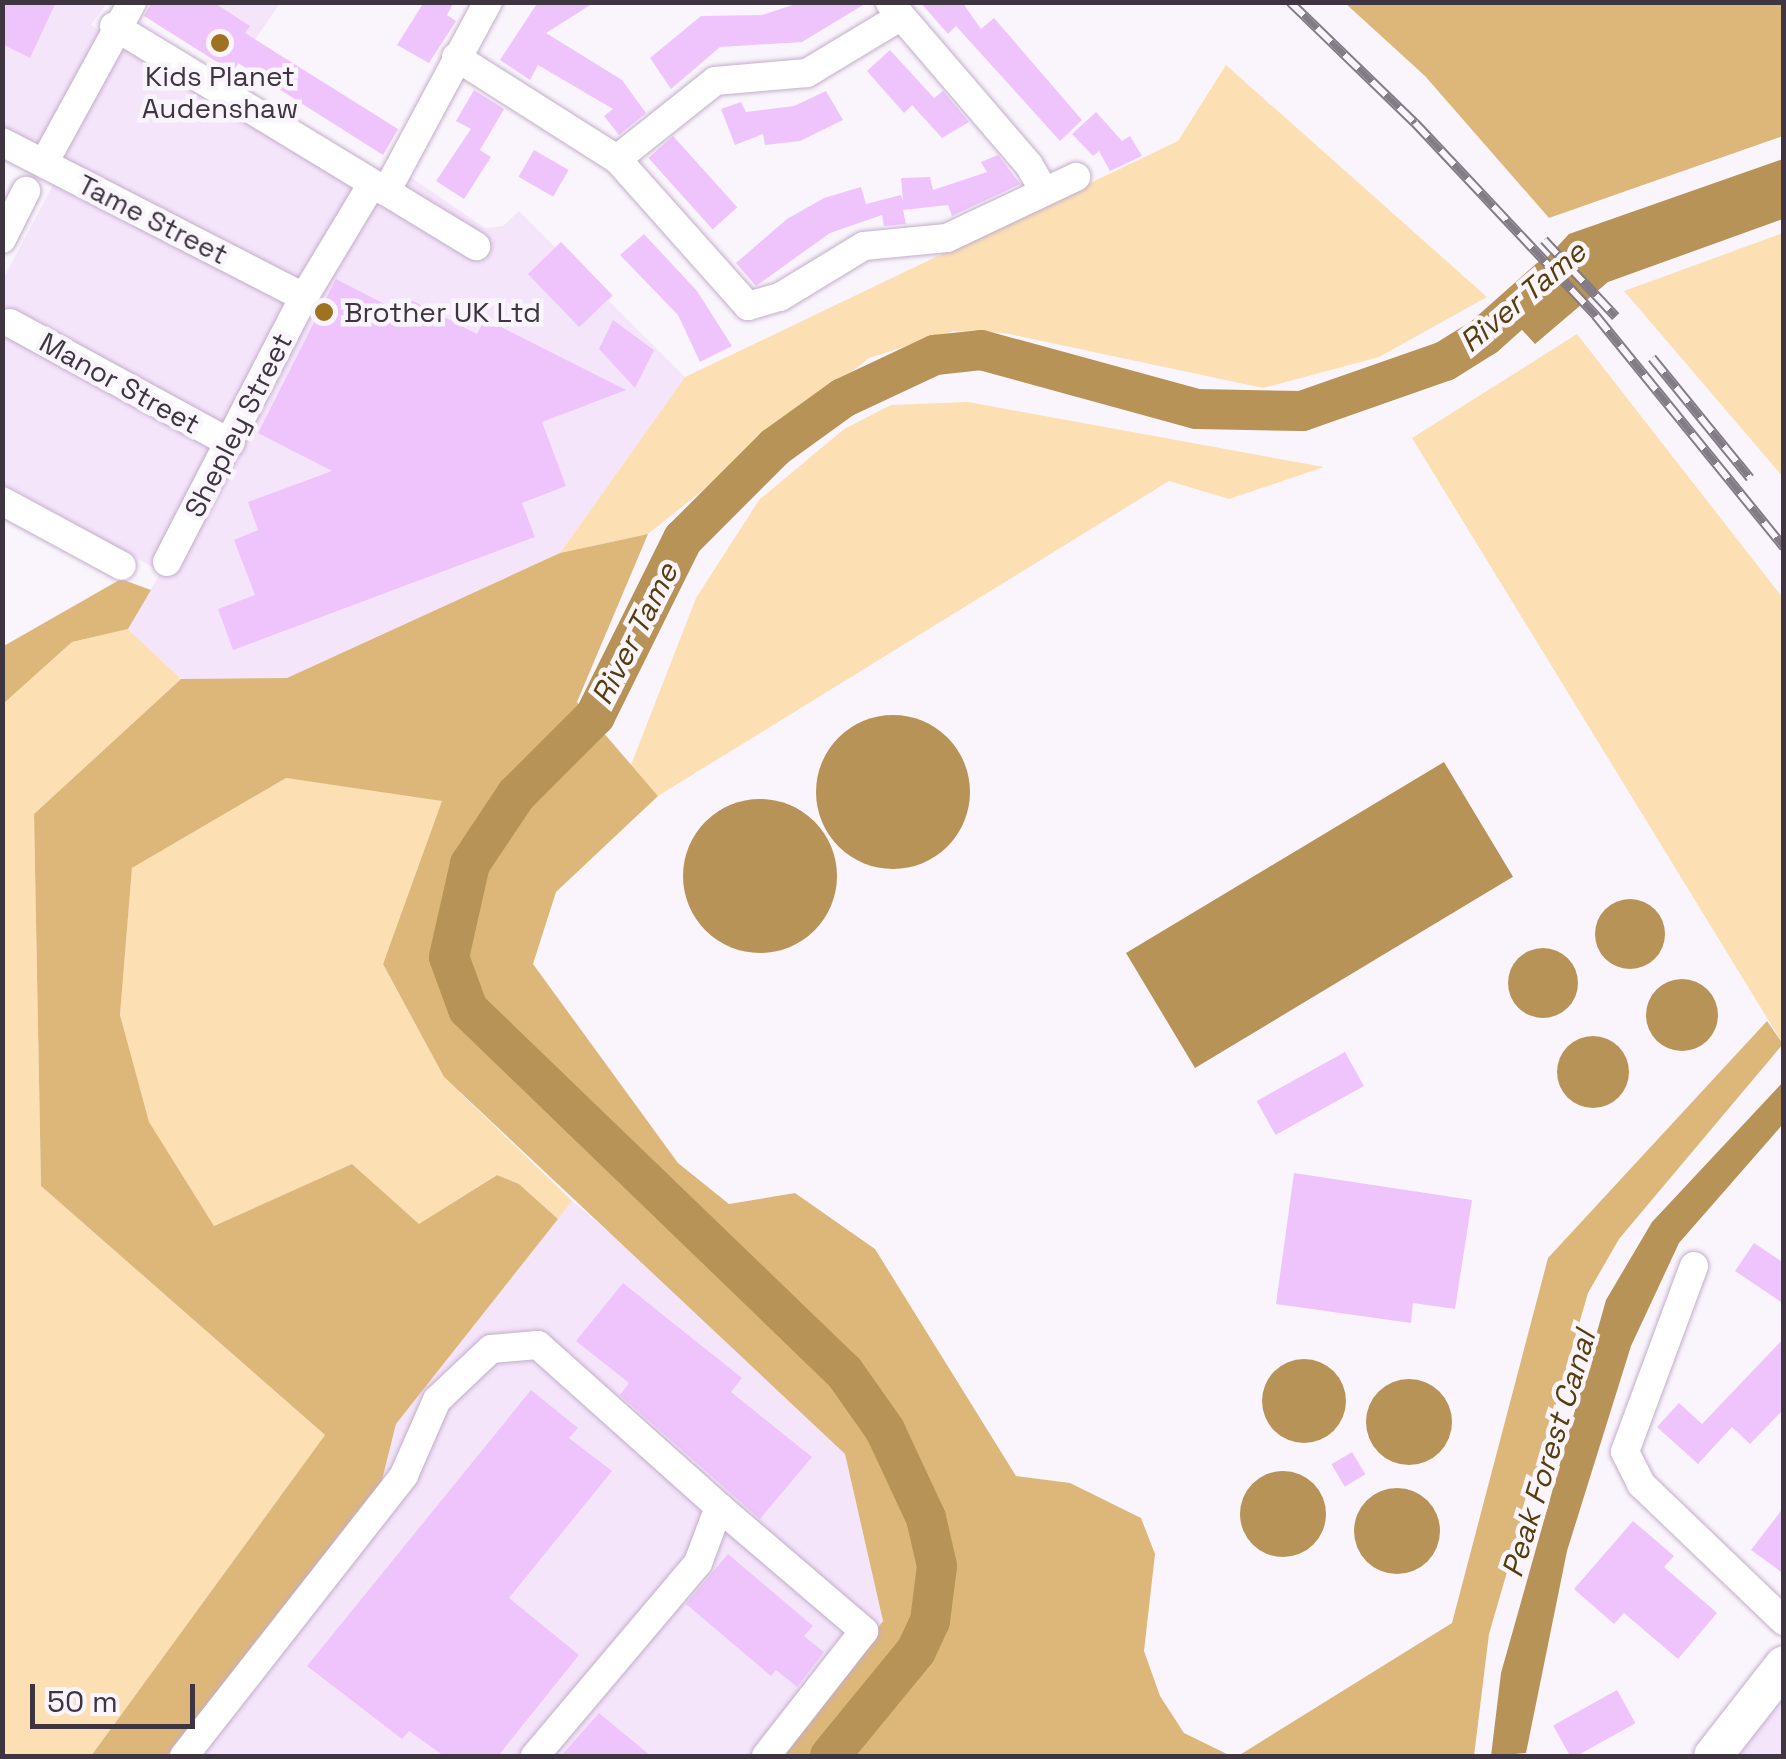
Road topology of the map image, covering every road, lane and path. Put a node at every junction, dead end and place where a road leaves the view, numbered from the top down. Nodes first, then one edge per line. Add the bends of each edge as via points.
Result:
1 (132, 2) edge
2 (488, 2) edge
3 (895, 10) edge
4 (114, 26) junction
5 (456, 57) junction
6 (2, 142) edge
7 (617, 159) junction
8 (44, 163) junction
9 (1076, 176) dead end
10 (379, 188) junction
11 (26, 191) dead end
12 (1044, 191) junction
13 (2, 239) edge
14 (476, 246) dead end
15 (304, 297) junction
16 (10, 323) dead end
17 (230, 443) junction
18 (2, 501) edge
19 (167, 562) dead end
20 (122, 566) dead end
21 (1694, 1266) dead end
22 (719, 1507) junction
23 (1784, 1621) edge
24 (1784, 1665) edge
25 (1719, 1753) edge
26 (184, 1756) edge
27 (535, 1756) edge
28 (766, 1756) edge

1 - 4 street
2 - 5 street, Shepley Street
3 - 7 street via 807,73 715,81
3 - 12 street
4 - 8 street
4 - 10 street
5 - 7 street
5 - 10 street, Shepley Street
6 - 8 street, Tame Street
7 - 12 street via 748,306 780,297 864,246 947,238
8 - 15 street, Tame Street
9 - 12 street
10 - 14 street
10 - 15 street, Shepley Street
11 - 13 street
15 - 17 street, Shepley Street
16 - 17 street, Manor Street
17 - 19 street, Shepley Street
18 - 20 street
21 - 23 street via 1625,1452 1641,1484
22 - 26 street via 538,1346 491,1348 437,1400 404,1475
22 - 27 street via 698,1563
22 - 28 street via 864,1631
24 - 25 main road

